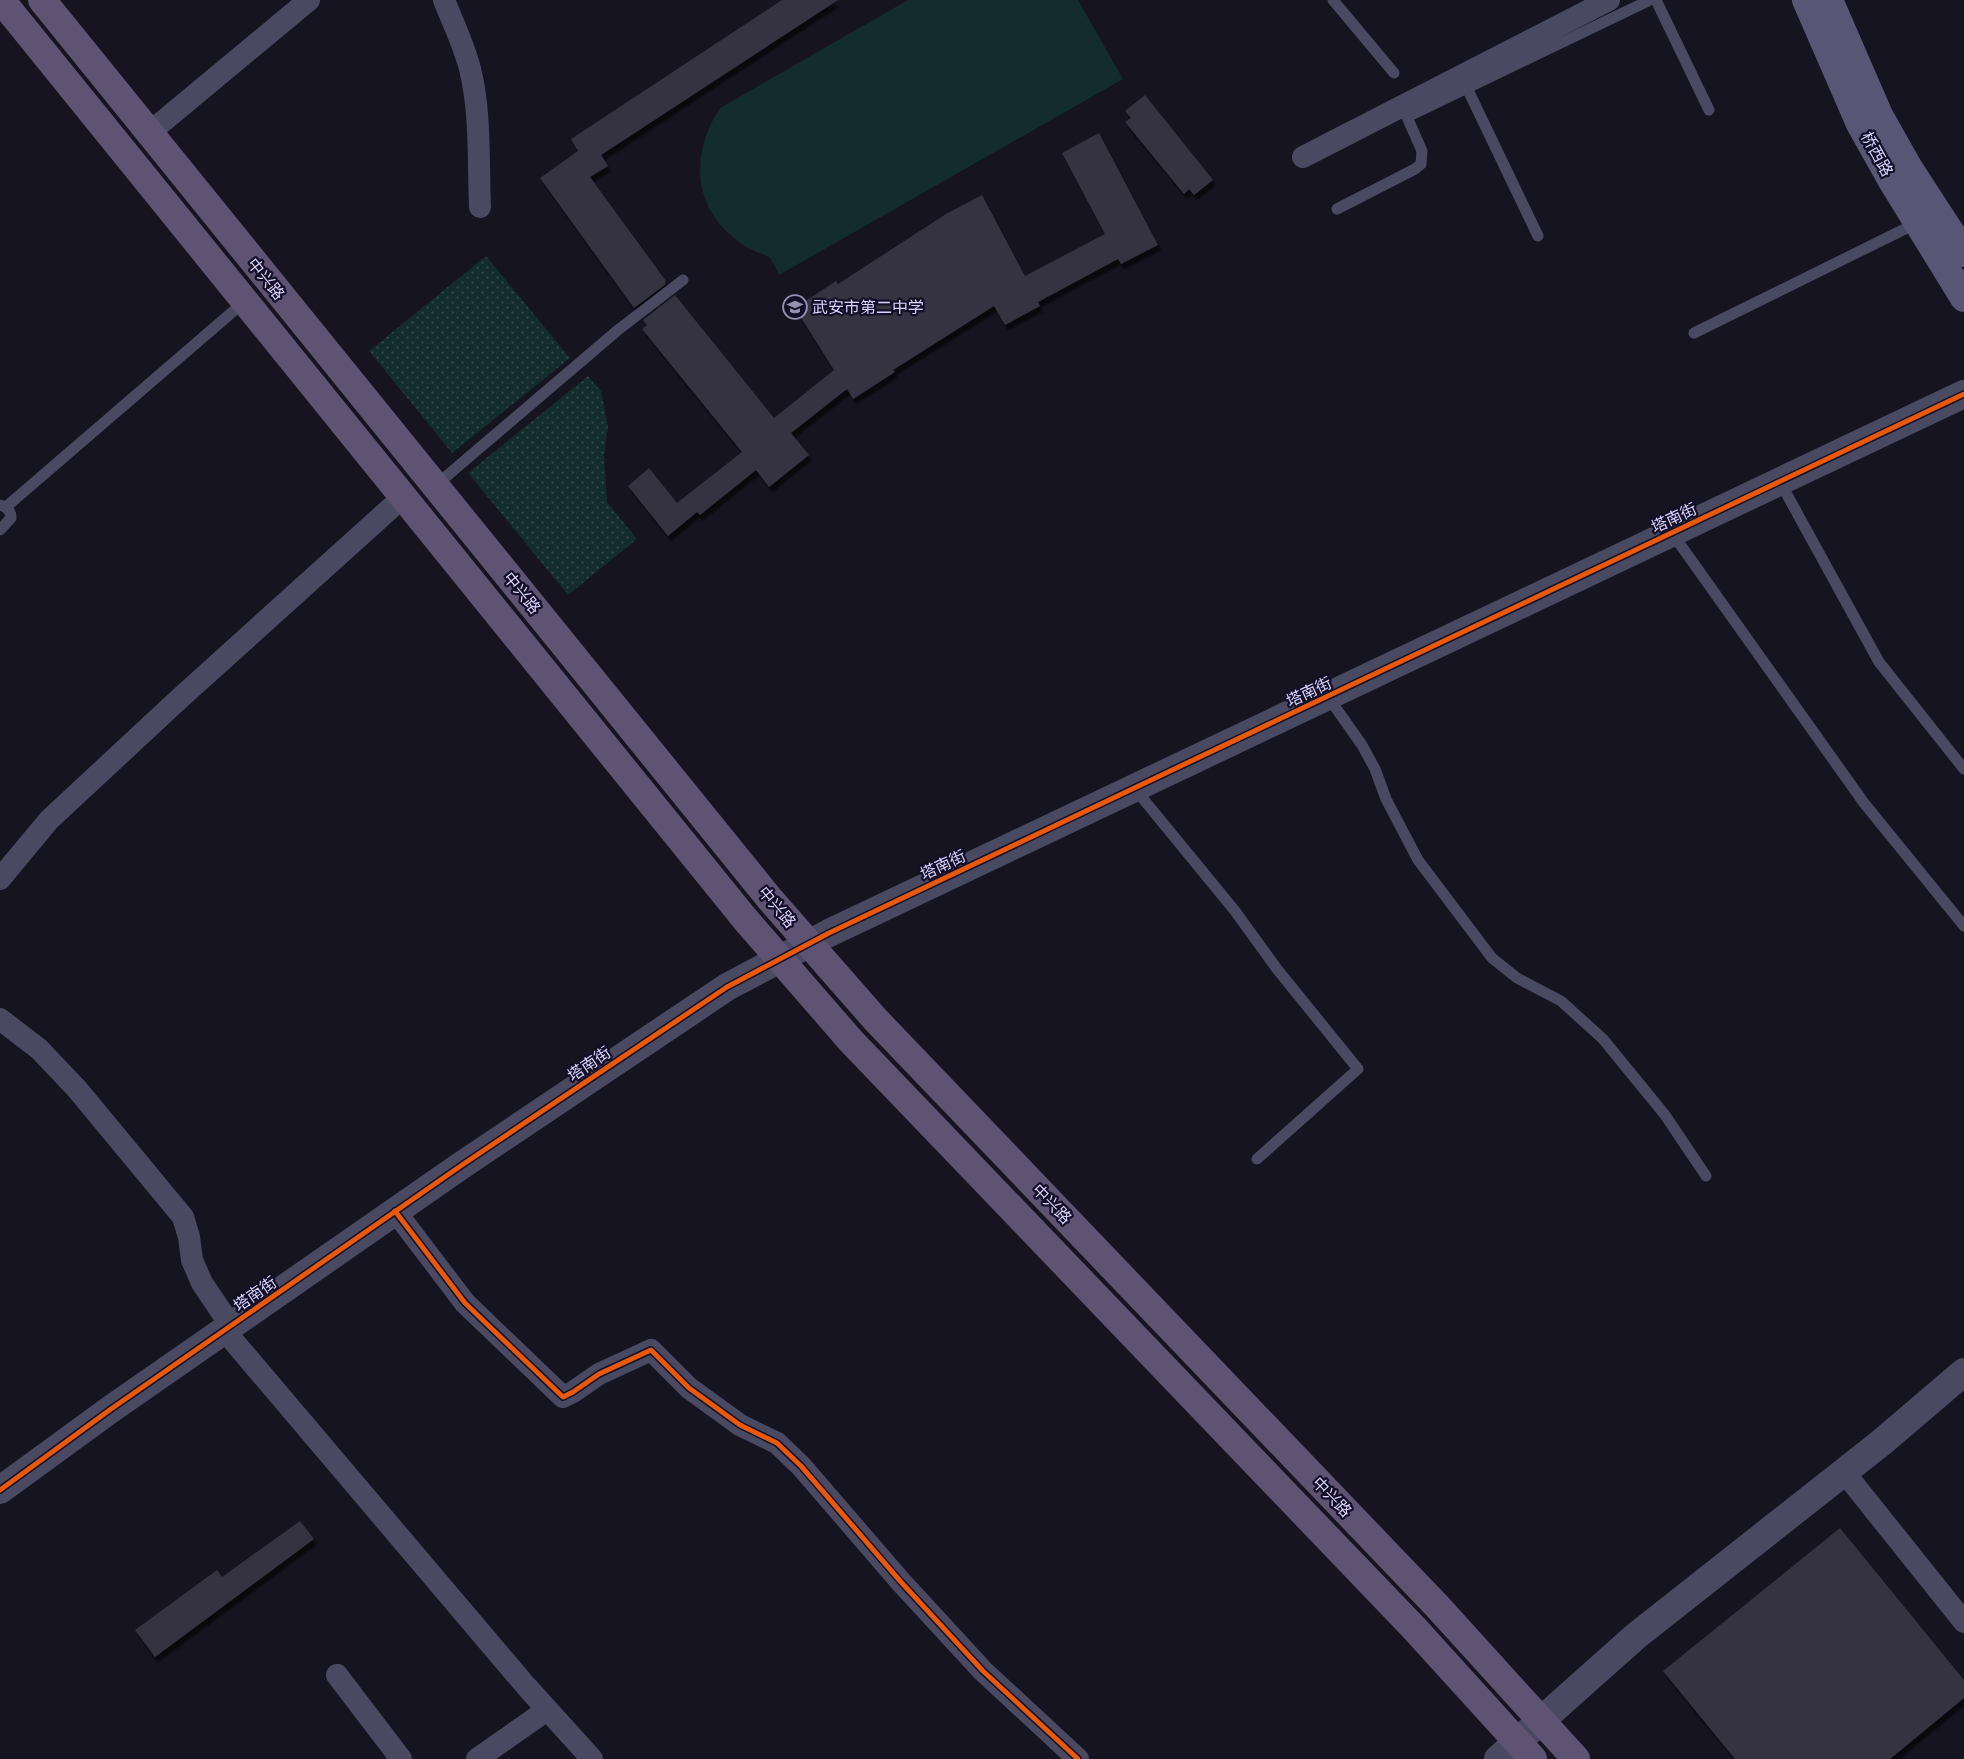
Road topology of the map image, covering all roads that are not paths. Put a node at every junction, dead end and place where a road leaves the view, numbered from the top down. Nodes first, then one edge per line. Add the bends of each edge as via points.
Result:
1 (1, 0) edge
2 (42, 0) edge
3 (309, 0) edge
4 (444, 0) edge
5 (1333, 0) edge
6 (1609, 0) edge
7 (1650, 0) edge
8 (1656, 0) edge
9 (1806, 0) edge
10 (1829, 0) edge
11 (1394, 74) dead end
12 (1467, 88) junction
13 (1709, 110) dead end
14 (149, 133) junction
15 (1304, 157) dead end
16 (480, 207) dead end
17 (1337, 209) dead end
18 (1917, 223) junction
19 (1538, 236) dead end
20 (1960, 238) edge
21 (683, 280) dead end
22 (1964, 298) edge
23 (244, 302) junction
24 (1694, 333) dead end
25 (1964, 394) edge
26 (1780, 482) junction
27 (435, 486) junction
28 (403, 497) junction
29 (3, 506) edge
30 (0, 530) edge
31 (1672, 533) junction
32 (1328, 697) junction
33 (1964, 769) edge
34 (1135, 789) junction
35 (0, 878) edge
36 (1964, 926) edge
37 (808, 944) junction
38 (779, 958) junction
39 (0, 1019) edge
40 (1257, 1159) dead end
41 (1706, 1176) dead end
42 (396, 1211) junction
43 (227, 1328) junction
44 (1964, 1372) edge
45 (1844, 1472) junction
46 (2, 1485) edge
47 (1964, 1622) edge
48 (337, 1675) dead end
49 (548, 1710) junction
50 (1541, 1721) junction
51 (1516, 1753) edge
52 (401, 1759) edge
53 (477, 1759) edge
54 (592, 1759) edge
55 (1078, 1759) edge
56 (1576, 1759) edge

1 - 23 main road, 中兴路
2 - 14 main road, 中兴路
3 - 14 street
4 - 16 street via 461,40 476,98
5 - 11 lane
6 - 15 street
7 - 12 lane
8 - 13 lane
9 - 18 main road, 桥西路 via 1860,124
10 - 20 main road, 桥西路 via 1880,114 1910,170
12 - 17 lane via 1407,117 1422,151 1420,164 1415,169
12 - 19 lane
14 - 27 main road, 中兴路
18 - 22 main road, 桥西路
18 - 24 lane
21 - 27 lane via 618,330
23 - 28 main road, 中兴路
23 - 29 lane
25 - 26 street, 塔南街
26 - 31 street, 塔南街
26 - 33 lane via 1880,662
27 - 37 main road, 中兴路
28 - 35 street via 49,820
28 - 38 main road, 中兴路
29 - 30 lane via 11,513 11,518
31 - 32 street, 塔南街
31 - 36 lane via 1864,804
32 - 34 street, 塔南街
32 - 41 lane via 1362,745 1418,860 1492,958 1517,978 1561,1001 1603,1039 1666,1115
34 - 37 street, 塔南街
34 - 40 lane via 1235,910 1277,969 1358,1069
37 - 38 street, 塔南街
37 - 50 main road, 中兴路 via 874,1019 1437,1606
38 - 42 street, 塔南街 via 727,987
38 - 51 main road, 中兴路 via 851,1041 1414,1628
39 - 43 street via 39,1049 77,1089 182,1217 192,1260
42 - 43 street, 塔南街
42 - 55 street via 464,1303 563,1397 599,1374 651,1350 689,1388 740,1425 777,1443 983,1671
43 - 46 street, 塔南街
43 - 49 street
44 - 45 street
45 - 47 street
45 - 50 street via 1636,1636
48 - 52 street
49 - 53 street
49 - 54 street
50 - 51 street
50 - 56 main road, 中兴路

